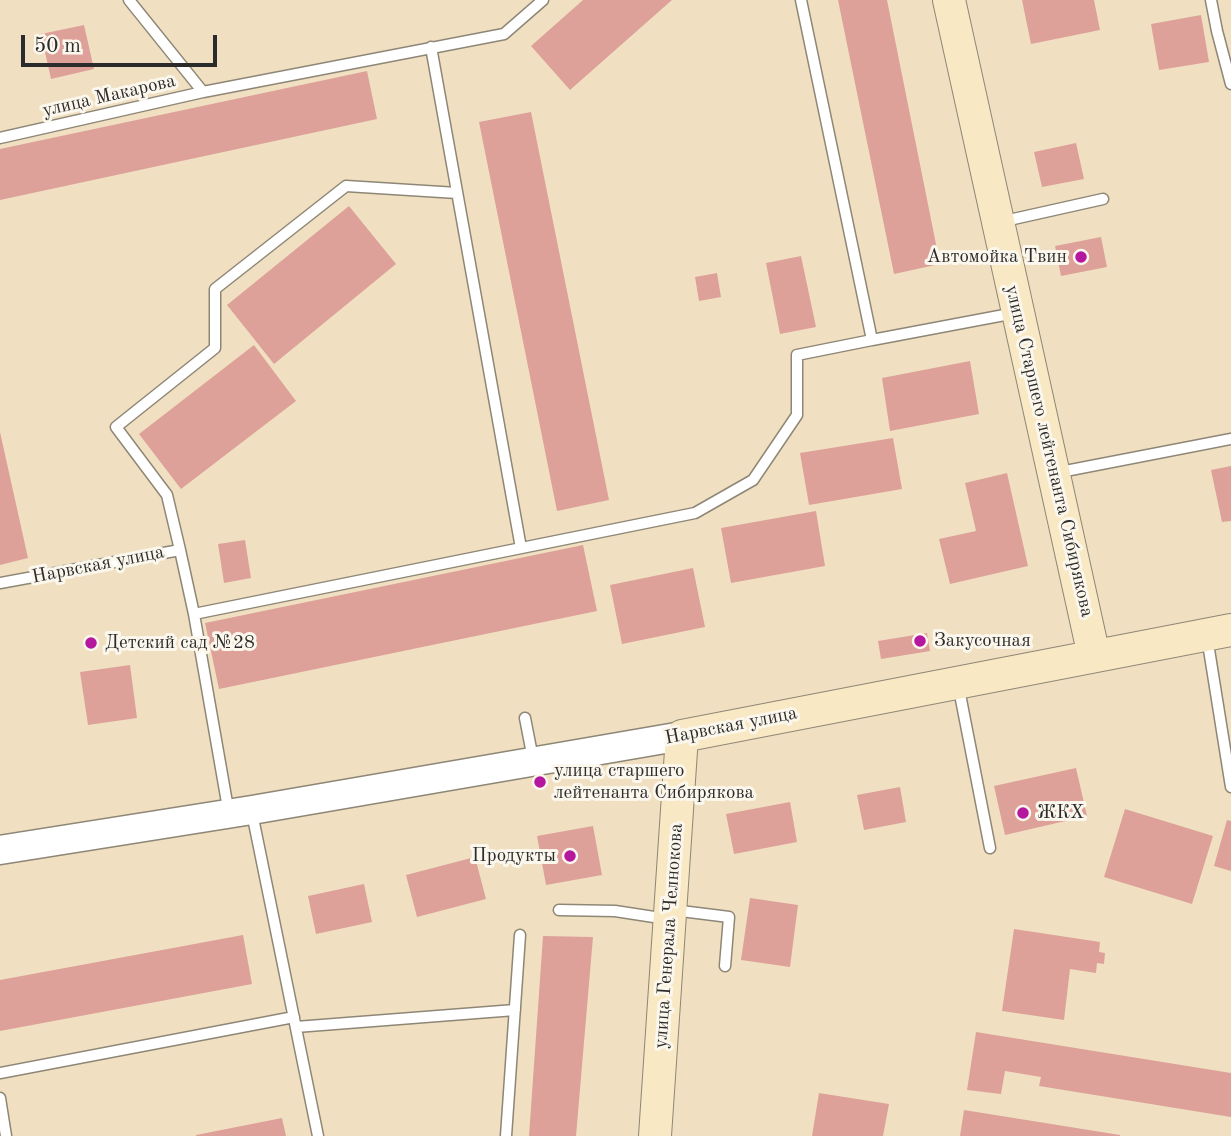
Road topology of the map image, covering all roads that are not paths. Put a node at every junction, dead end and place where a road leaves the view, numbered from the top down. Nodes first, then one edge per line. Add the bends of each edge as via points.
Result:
1 (128, 0) edge
2 (543, 0) edge
3 (801, 0) edge
4 (949, 0) edge
5 (1211, 0) edge
6 (431, 47) junction
7 (1231, 84) edge
8 (203, 92) junction
9 (0, 138) edge
10 (457, 193) junction
11 (1103, 200) dead end
12 (998, 222) junction
13 (1018, 313) junction
14 (872, 340) junction
15 (1231, 439) edge
16 (1055, 473) junction
17 (522, 548) junction
18 (180, 550) junction
19 (0, 583) edge
20 (194, 614) junction
21 (1219, 632) edge
22 (1094, 656) junction
23 (957, 682) junction
24 (525, 718) dead end
25 (682, 736) junction
26 (534, 762) junction
27 (1231, 787) edge
28 (241, 812) junction
29 (990, 848) dead end
30 (0, 850) edge
31 (559, 910) dead end
32 (670, 914) junction
33 (520, 936) dead end
34 (725, 966) dead end
35 (514, 1010) junction
36 (295, 1022) junction
37 (0, 1073) edge
38 (0, 1098) edge
39 (6, 1136) edge
40 (318, 1136) edge
41 (506, 1136) edge
42 (655, 1136) edge

1 - 8 lane
2 - 6 lane, улица Макарова via 504,34
3 - 14 lane
4 - 12 main road, улица Старшего лейтенанта Сибирякова
5 - 7 lane
6 - 8 lane, улица Макарова
6 - 10 lane
8 - 9 lane, улица Макарова
10 - 17 lane
10 - 18 lane via 346,186 215,289 215,348 116,427 167,495
11 - 12 lane
12 - 13 main road, улица Старшего лейтенанта Сибирякова
13 - 14 lane
13 - 16 main road, улица Старшего лейтенанта Сибирякова
14 - 17 lane via 797,355 797,415 753,480 695,513
15 - 16 lane
16 - 22 main road, улица Старшего лейтенанта Сибирякова
17 - 20 lane
18 - 19 lane, Нарвская улица
18 - 20 lane, Нарвская улица
20 - 28 lane, Нарвская улица
21 - 22 main road, Нарвская улица
21 - 27 lane
22 - 23 main road, Нарвская улица
23 - 25 main road, Нарвская улица
23 - 29 lane
24 - 26 lane
25 - 26 street, Нарвская улица
25 - 32 main road, улица Генерала Челнокова
26 - 28 street, Нарвская улица
28 - 30 street, Нарвская улица
28 - 36 lane
31 - 32 lane
32 - 34 lane via 729,918
32 - 42 main road, улица Генерала Челнокова
33 - 35 lane
35 - 36 lane
35 - 41 lane
36 - 37 lane
36 - 40 lane
38 - 39 lane

